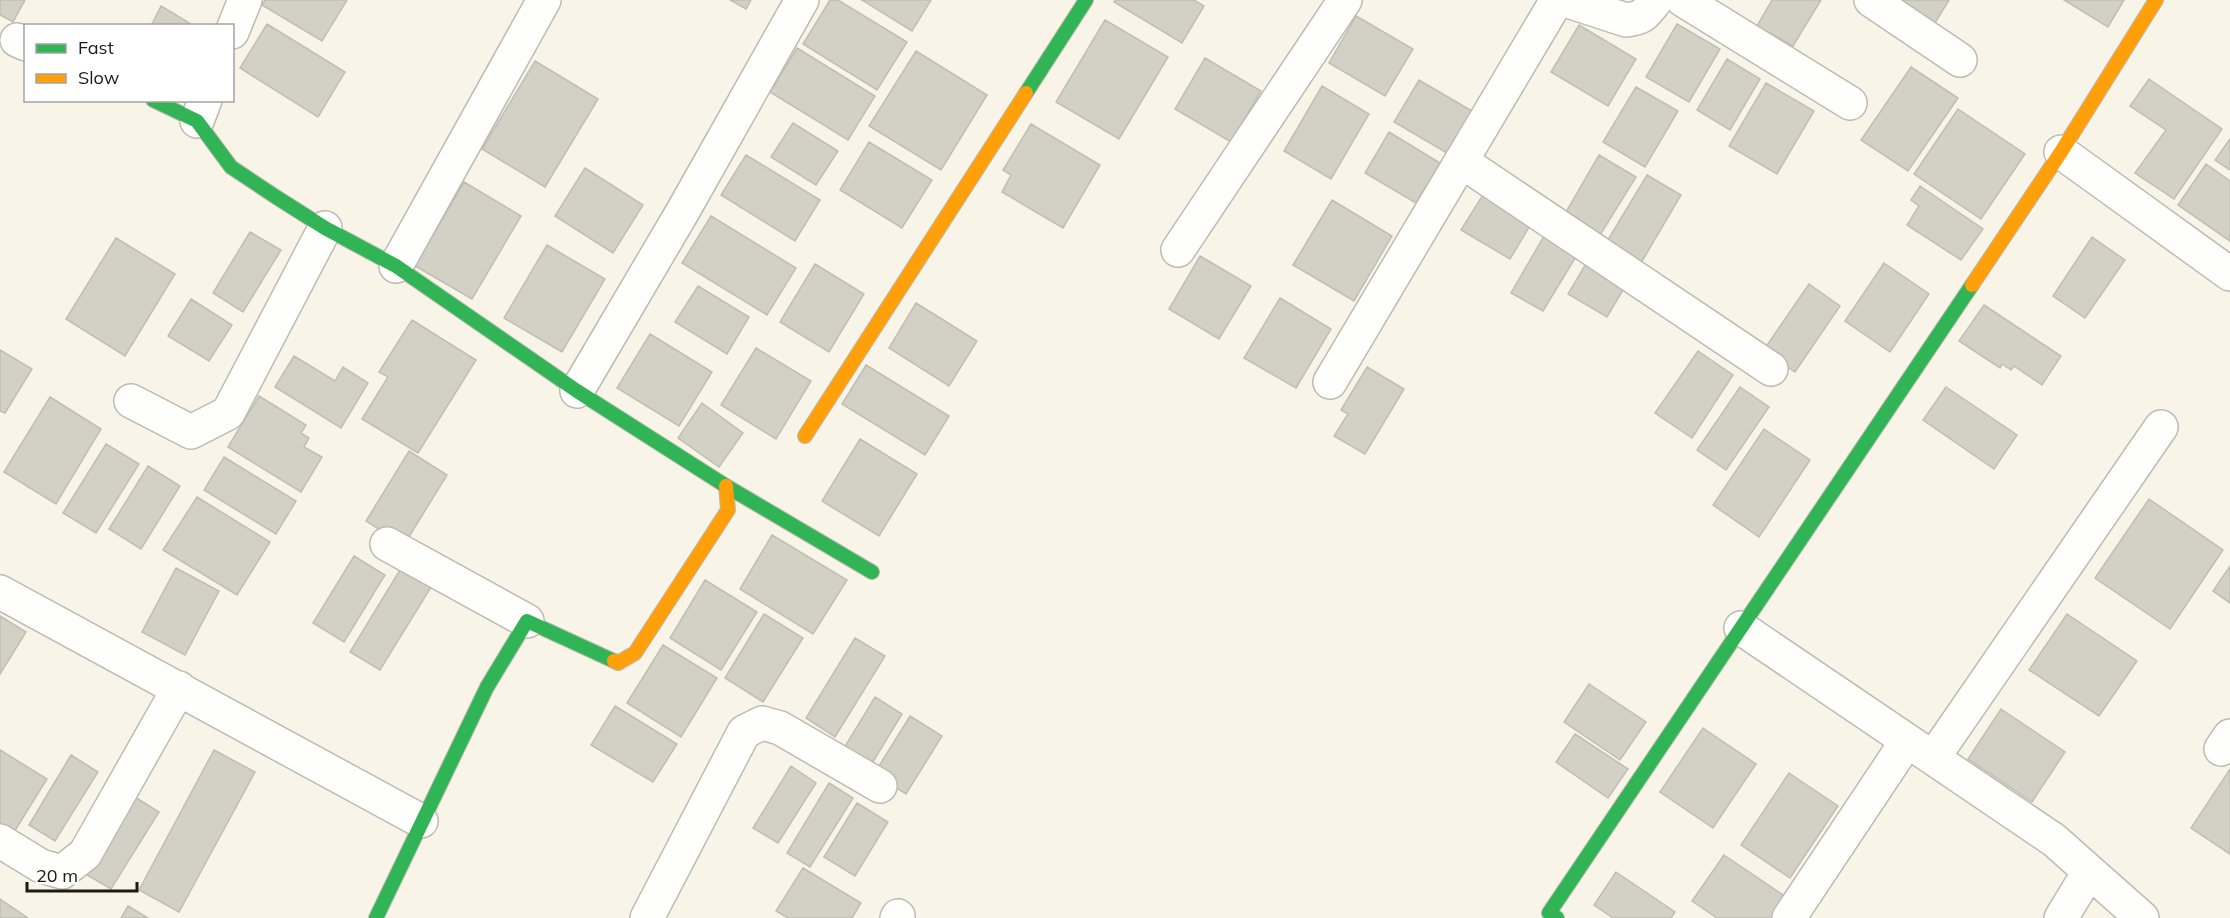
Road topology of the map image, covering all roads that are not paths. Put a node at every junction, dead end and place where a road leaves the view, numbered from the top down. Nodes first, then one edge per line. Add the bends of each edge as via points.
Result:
1 (245, 0) edge
2 (544, 0) edge
3 (802, 0) edge
4 (1086, 0) edge
5 (1345, 0) edge
6 (1557, 0) edge
7 (1565, 0) edge
8 (1656, 0) edge
9 (1683, 0) edge
10 (1871, 0) edge
11 (2156, 0) edge
12 (234, 27) edge
13 (1960, 60) dead end
14 (162, 102) edge
15 (1850, 103) dead end
16 (201, 111) edge
17 (2061, 152) junction
18 (1461, 161) junction
19 (325, 228) junction
20 (1178, 250) dead end
21 (396, 266) junction
22 (2230, 274) edge
23 (1771, 369) dead end
24 (1330, 382) dead end
25 (576, 391) junction
26 (131, 401) dead end
27 (2161, 427) dead end
28 (805, 436) dead end
29 (726, 486) junction
30 (387, 544) dead end
31 (872, 572) dead end
32 (0, 592) edge
33 (527, 621) junction
34 (1741, 628) junction
35 (179, 688) junction
36 (1907, 741) junction
37 (1933, 759) junction
38 (880, 786) dead end
39 (421, 821) junction
40 (0, 841) edge
41 (2089, 872) junction
42 (376, 918) edge
43 (647, 918) edge
44 (1557, 918) edge
45 (1789, 918) edge
46 (2061, 918) edge
47 (2142, 918) edge

1 - 12 street
2 - 21 street
3 - 25 street
4 - 28 street
5 - 20 street
6 - 18 street
7 - 8 street via 1626,20 1646,14
9 - 15 street
10 - 13 street
11 - 17 street
14 - 16 street
16 - 19 street via 231,167
17 - 22 street
17 - 34 street
18 - 23 street
18 - 24 street
19 - 21 street
19 - 26 street via 228,413 191,432
21 - 25 street
25 - 29 street
27 - 37 street
29 - 31 street
29 - 33 street via 728,510 635,653 618,663
30 - 33 street
32 - 35 street
33 - 39 street via 487,687
34 - 36 street
34 - 44 street via 1549,913
35 - 39 street
35 - 40 street via 86,854 62,872 41,866
36 - 37 street
36 - 45 street
37 - 41 street via 2054,840
38 - 43 street via 780,729 762,723 744,732
39 - 42 street
41 - 46 street
41 - 47 street

